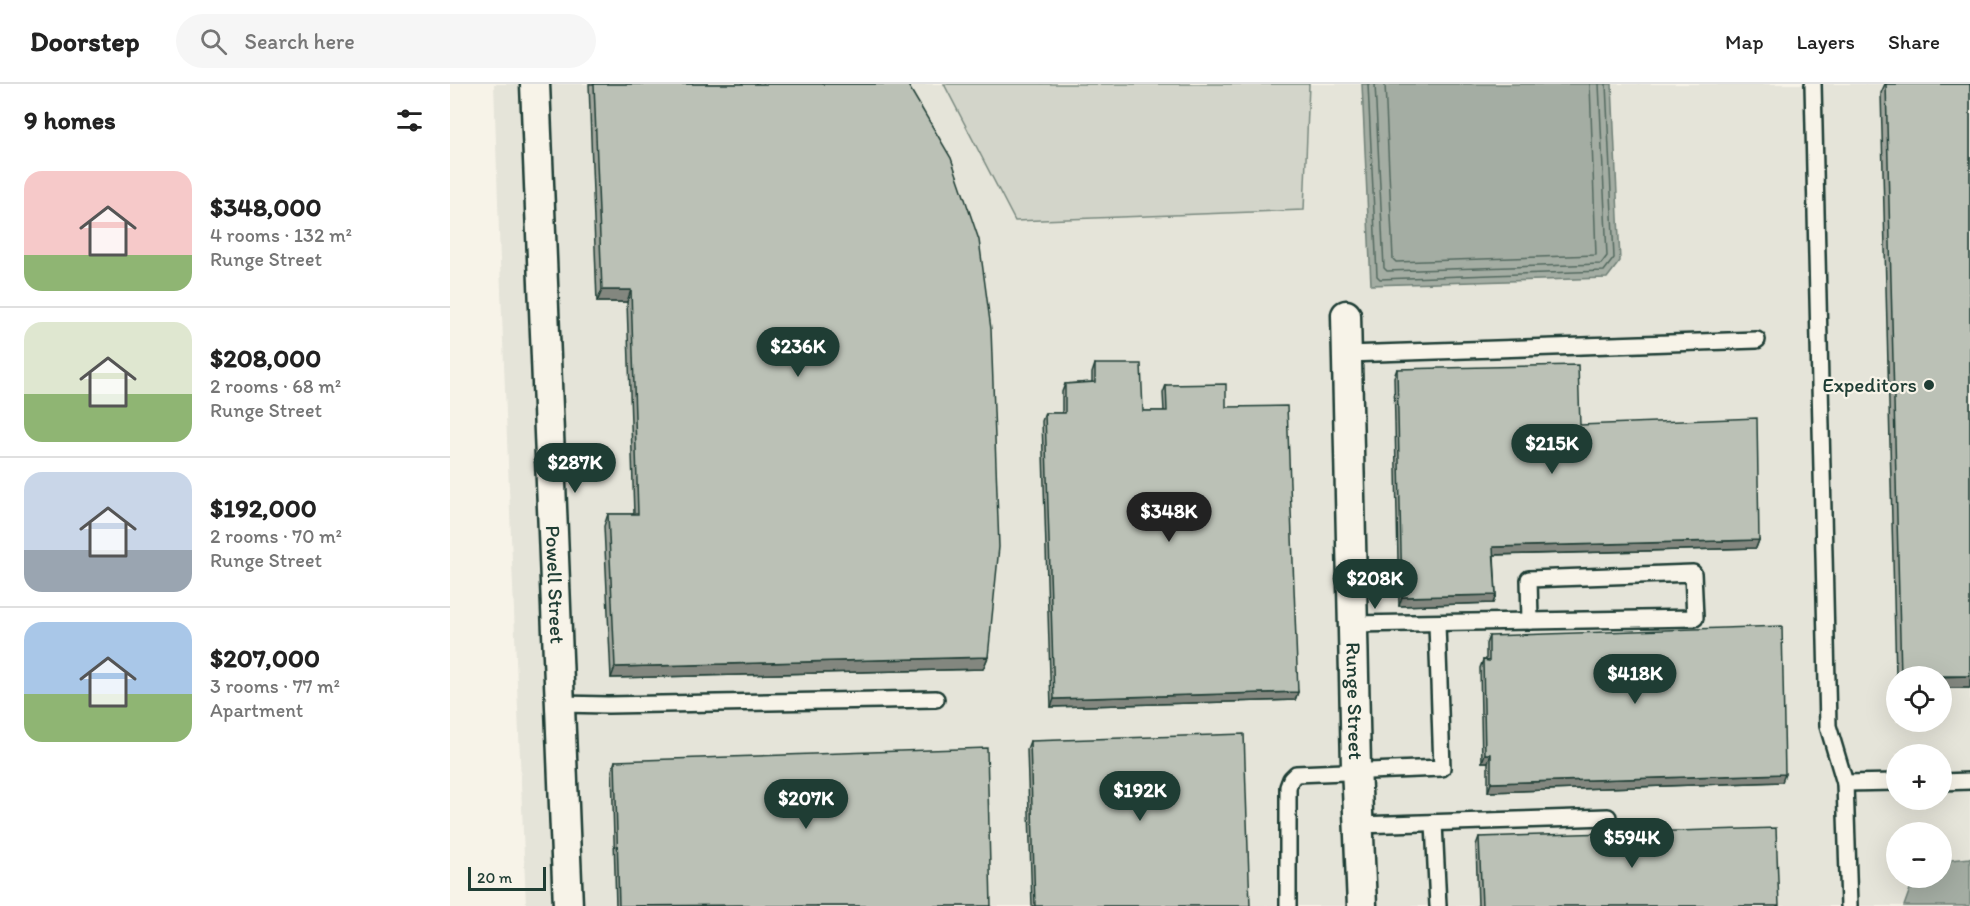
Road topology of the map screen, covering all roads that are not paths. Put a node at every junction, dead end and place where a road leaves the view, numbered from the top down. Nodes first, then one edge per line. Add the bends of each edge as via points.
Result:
1 (535, 84) edge
2 (1813, 84) edge
3 (1346, 315) dead end
4 (1757, 340) dead end
5 (1347, 354) junction
6 (1530, 621) junction
7 (1352, 624) junction
8 (1437, 624) junction
9 (936, 699) dead end
10 (560, 704) junction
11 (1356, 772) junction
12 (1970, 781) edge
13 (1886, 782) edge
14 (1952, 782) edge
15 (1845, 783) junction
16 (1608, 817) dead end
17 (1434, 822) junction
18 (1358, 825) junction
19 (568, 906) edge
20 (1288, 906) edge
21 (1362, 906) edge
22 (1438, 906) edge
23 (1849, 906) edge

1 - 10 street, Powell Street
2 - 15 lane via 1828,726
3 - 5 street, Runge Street
4 - 5 lane
5 - 7 street, Runge Street
6 - 6 lane via 1695,618 1693,573 1529,579
6 - 8 lane
7 - 8 lane
7 - 11 street, Runge Street
8 - 11 lane via 1442,768
9 - 10 lane
10 - 19 street, Powell Street
11 - 18 street, Runge Street
11 - 20 lane via 1296,774 1291,779
12 - 14 lane
13 - 15 lane
15 - 23 lane
16 - 17 lane
17 - 18 lane
17 - 22 lane
18 - 21 street, Runge Street

